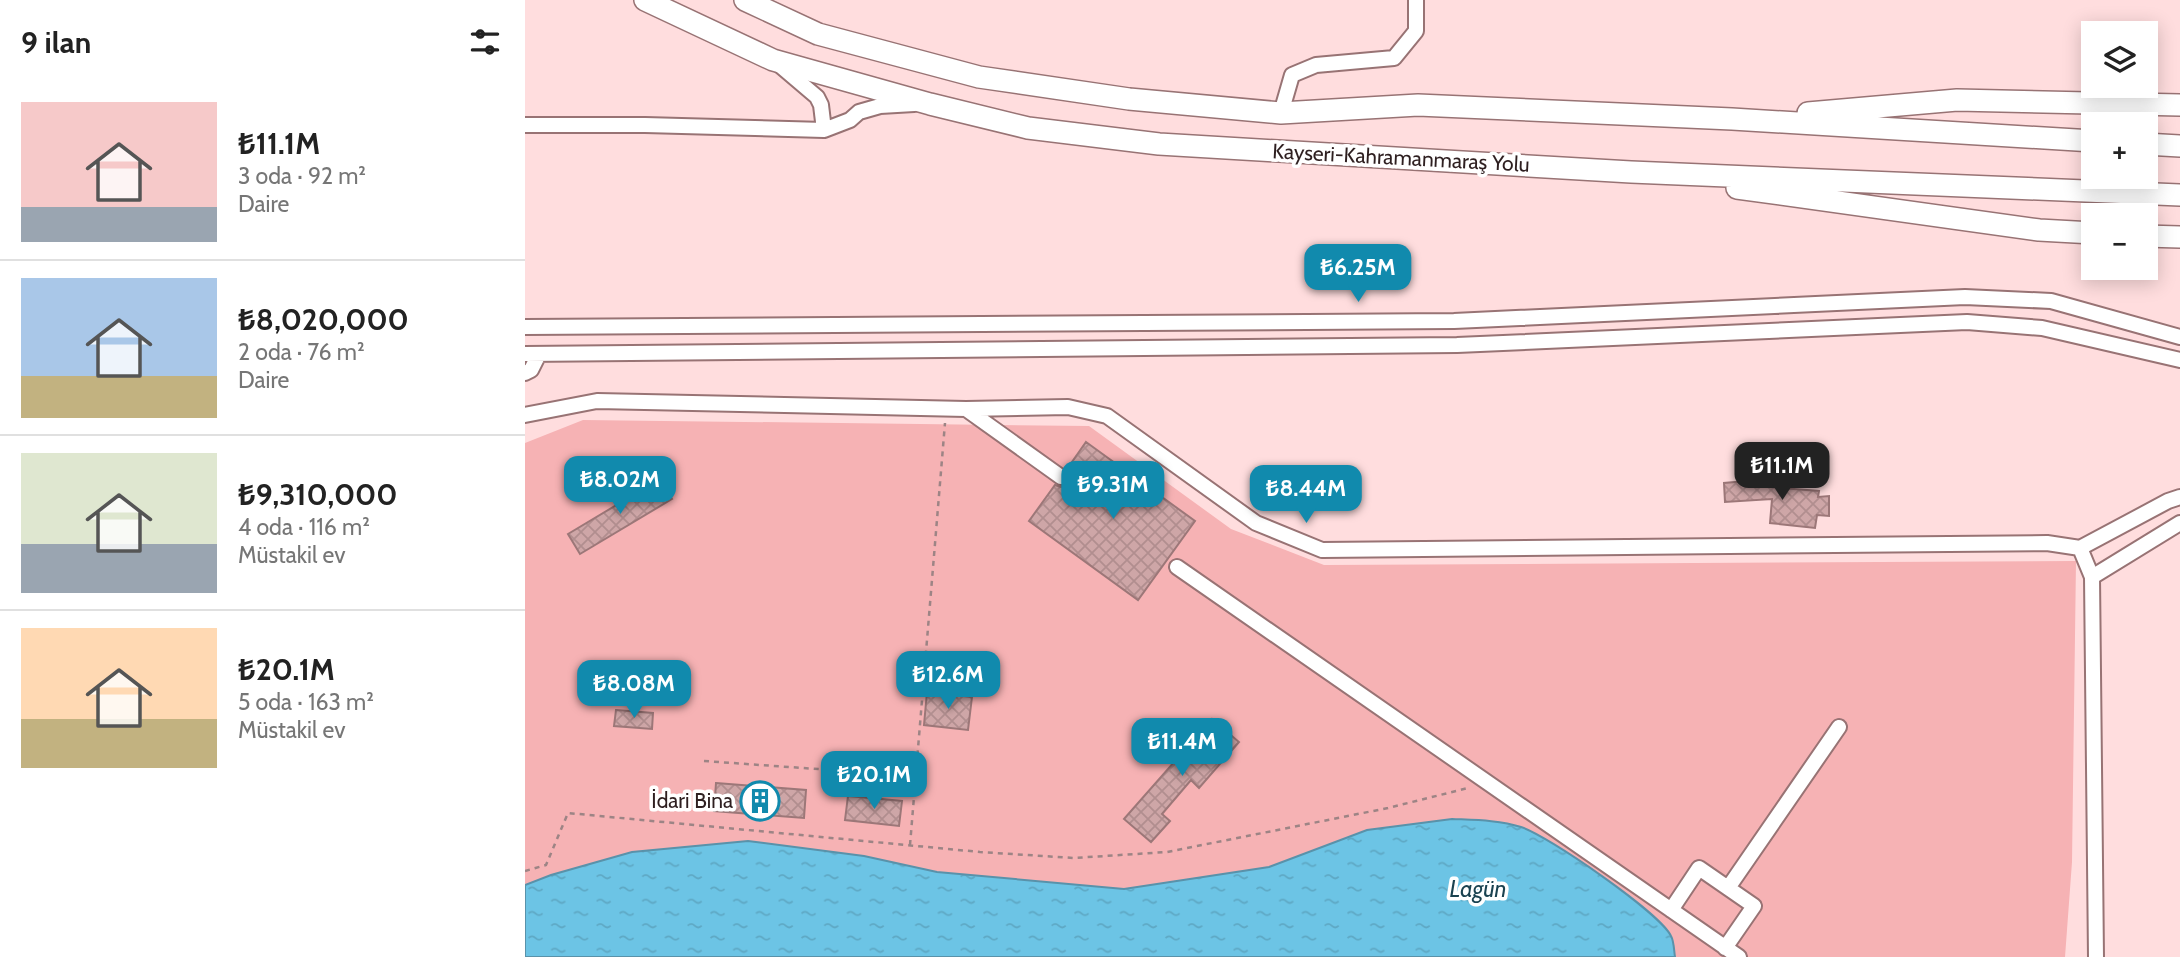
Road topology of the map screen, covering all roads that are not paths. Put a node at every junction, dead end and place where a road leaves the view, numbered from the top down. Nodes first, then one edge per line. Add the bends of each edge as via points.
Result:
1 (645, 0) edge
2 (745, 0) edge
3 (1416, 0) edge
4 (773, 60) junction
5 (930, 104) junction
6 (2180, 105) edge
7 (1282, 113) junction
8 (1732, 119) junction
9 (525, 125) edge
10 (824, 130) junction
11 (2081, 140) edge
12 (2158, 145) edge
13 (2180, 146) edge
14 (1631, 172) junction
15 (2180, 195) edge
16 (2081, 232) edge
17 (2158, 236) edge
18 (2180, 237) edge
19 (525, 327) edge
20 (2180, 337) edge
21 (532, 354) edge
22 (2180, 360) edge
23 (525, 373) edge
24 (966, 409) junction
25 (525, 415) edge
26 (1061, 477) dead end
27 (2180, 497) edge
28 (2180, 523) edge
29 (2080, 548) junction
30 (1177, 566) dead end
31 (2092, 577) junction
32 (1839, 727) dead end
33 (1728, 888) junction
34 (1671, 910) junction
35 (1725, 948) junction
36 (1739, 957) edge
37 (2096, 957) edge

1 - 4 highway, Kayseri-Kahramanmaraş Yolu
2 - 7 highway, Kayseri-Kahramanmaraş Yolu via 818,34 979,77 1129,99
3 - 7 street via 1416,31 1394,58 1316,65 1292,75
4 - 5 highway, Kayseri-Kahramanmaraş Yolu
4 - 10 street via 817,97
5 - 10 street via 880,106
5 - 14 highway, Kayseri-Kahramanmaraş Yolu via 1028,128 1159,144
6 - 8 highway via 1957,100
7 - 8 highway, Kayseri-Kahramanmaraş Yolu via 1418,105
8 - 11 highway, Kayseri-Kahramanmaraş Yolu
9 - 10 street
12 - 13 highway
14 - 15 highway, Kayseri-Kahramanmaraş Yolu
14 - 16 highway via 1874,209
17 - 18 highway
19 - 20 street via 1454,321 1965,297 2051,301
21 - 22 street via 1457,345 1967,322 2042,328
21 - 23 street via 531,370
24 - 25 street via 597,401
24 - 26 street
24 - 29 street via 1068,407 1107,416 1256,523 1322,550 2034,543
27 - 29 street
28 - 31 street
29 - 31 street
30 - 34 street
31 - 37 street
32 - 33 street
33 - 34 street via 1699,868
33 - 35 street via 1754,906
34 - 35 street
35 - 36 street

